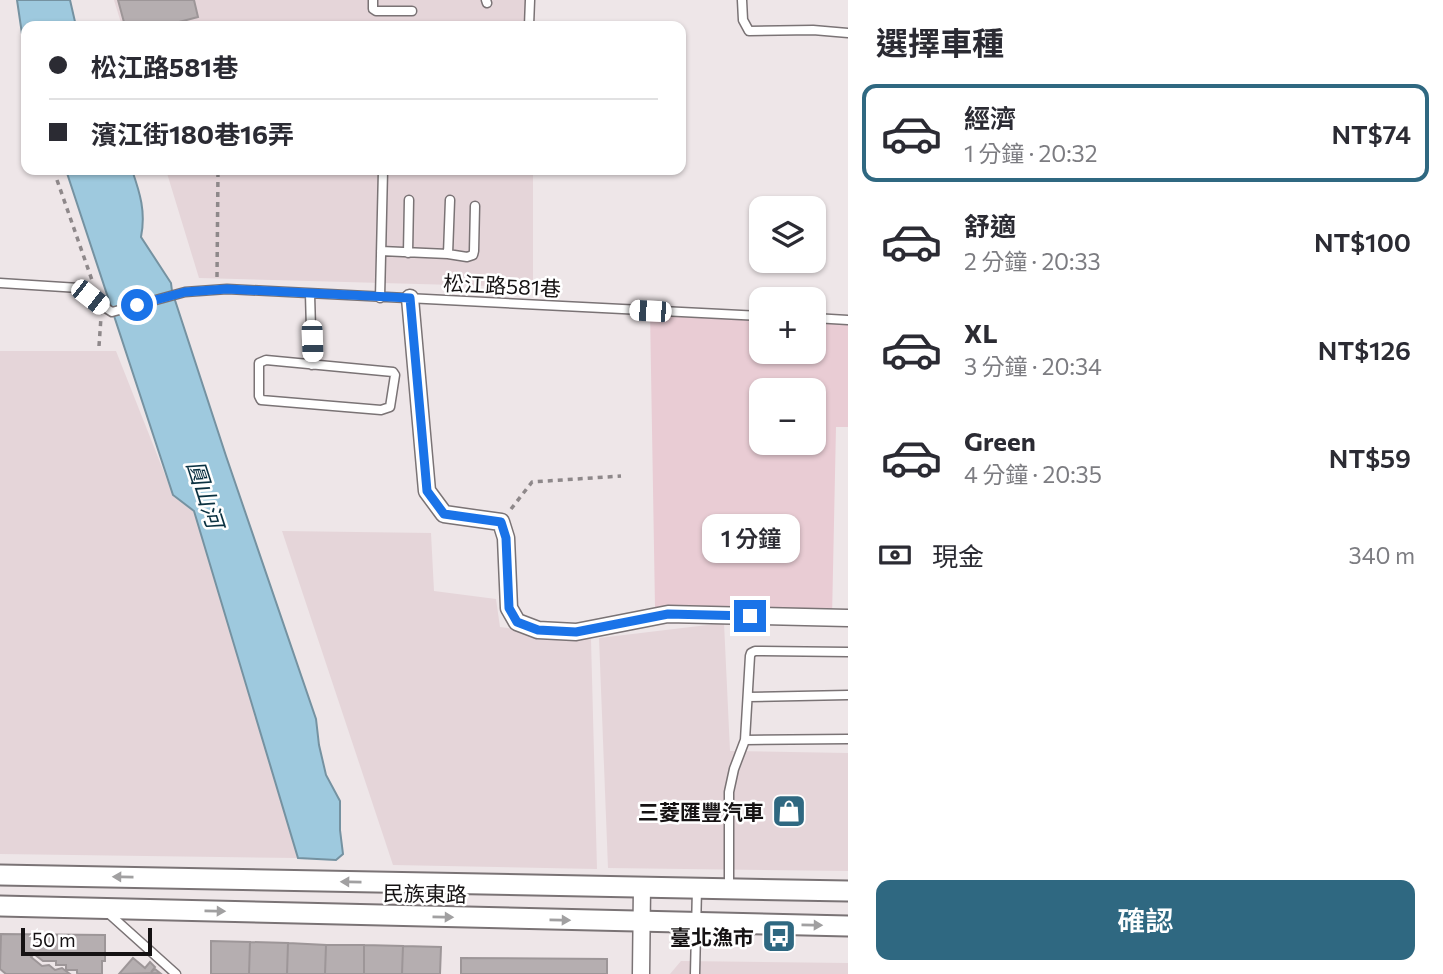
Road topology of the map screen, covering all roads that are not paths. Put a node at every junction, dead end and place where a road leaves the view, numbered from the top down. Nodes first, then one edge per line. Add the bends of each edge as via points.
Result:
1 (373, 0) edge
2 (530, 0) edge
3 (743, 0) edge
4 (412, 11) dead end
5 (529, 21) edge
6 (848, 33) edge
7 (383, 175) edge
8 (409, 200) dead end
9 (450, 200) dead end
10 (475, 206) dead end
11 (381, 251) junction
12 (408, 253) junction
13 (448, 254) junction
14 (0, 283) edge
15 (310, 294) junction
16 (380, 298) junction
17 (410, 298) junction
18 (749, 315) edge
19 (826, 319) edge
20 (848, 320) edge
21 (312, 365) junction
22 (848, 618) edge
23 (848, 652) edge
24 (848, 695) edge
25 (748, 697) junction
26 (848, 739) edge
27 (745, 740) junction
28 (0, 874) edge
29 (492, 885) junction
30 (642, 887) junction
31 (697, 888) junction
32 (729, 888) junction
33 (848, 891) edge
34 (0, 906) edge
35 (102, 908) junction
36 (492, 918) junction
37 (642, 922) junction
38 (697, 923) junction
39 (848, 926) edge
40 (176, 974) edge
41 (641, 974) edge
42 (695, 974) edge

1 - 4 lane via 376,10
2 - 5 lane
3 - 6 lane via 743,20 749,31
7 - 11 lane
8 - 12 lane
9 - 13 lane
10 - 13 lane via 473,255
11 - 12 lane
11 - 16 lane
12 - 13 lane
14 - 15 lane, 松江路581巷 via 79,288 113,312 185,292
15 - 16 lane, 松江路581巷
15 - 21 lane
16 - 17 lane, 松江路581巷
17 - 18 lane, 松江路581巷
17 - 22 street via 427,491 444,514 501,522 509,608 517,622 538,630 576,632 668,614
19 - 20 lane
21 - 21 lane via 393,372 390,407 261,400 259,363
23 - 25 lane via 755,651 750,656
24 - 25 lane
25 - 27 lane
26 - 27 lane
27 - 32 lane via 729,792
29 -> 28 street, 民族東路
29 - 30 street, 民族東路
29 - 36 street
30 - 31 street, 民族東路
30 - 37 street
31 - 32 street, 民族東路
31 - 38 lane
32 - 33 street, 民族東路
34 - 35 street, 民族東路
35 -> 36 street, 民族東路
35 - 40 lane
36 -> 37 street, 民族東路
37 - 38 street, 民族東路
37 - 41 street
38 -> 39 street, 民族東路
38 - 42 lane

